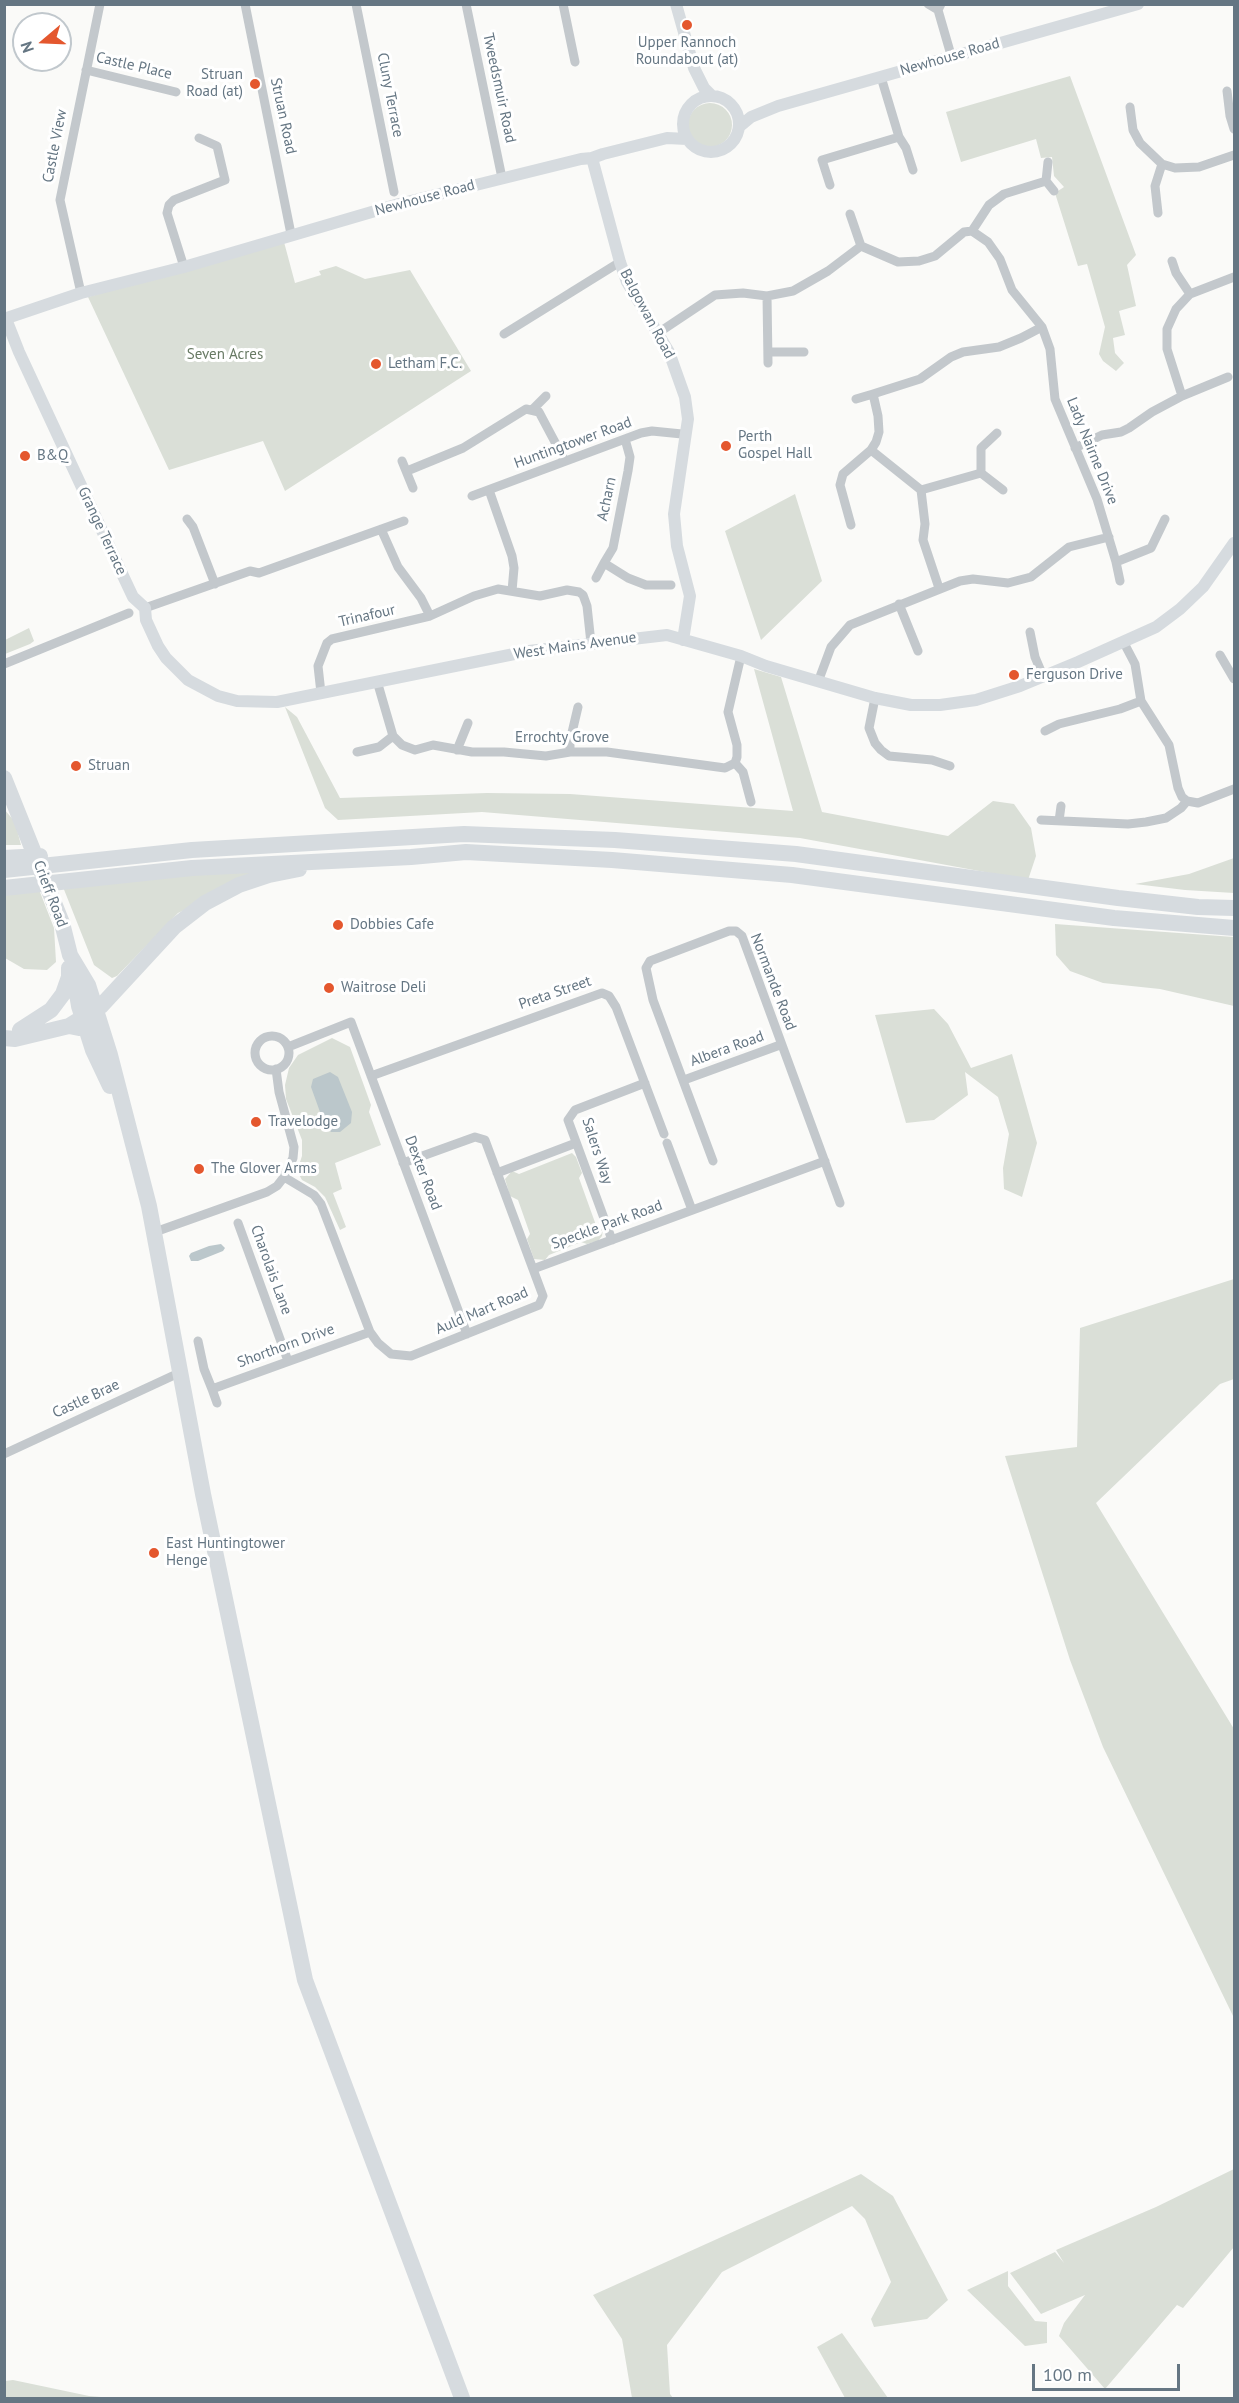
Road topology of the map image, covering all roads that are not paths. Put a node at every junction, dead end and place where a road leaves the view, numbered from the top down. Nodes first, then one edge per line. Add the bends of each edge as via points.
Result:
1 (100, 4) edge
2 (245, 4) edge
3 (356, 4) edge
4 (466, 4) edge
5 (563, 4) edge
6 (676, 4) edge
7 (928, 4) edge
8 (1138, 4) edge
9 (940, 8) edge
10 (951, 56) junction
11 (575, 62) dead end
12 (694, 68) junction
13 (86, 70) junction
14 (881, 77) junction
15 (1227, 91) dead end
16 (176, 92) dead end
17 (712, 96) junction
18 (695, 101) junction
19 (1130, 107) dead end
20 (763, 111) junction
21 (737, 114) junction
22 (682, 119) junction
23 (739, 127) junction
24 (1234, 129) edge
25 (900, 137) junction
26 (199, 138) dead end
27 (667, 138) junction
28 (687, 140) junction
29 (1234, 155) edge
30 (592, 158) junction
31 (1048, 162) dead end
32 (1162, 164) junction
33 (913, 170) dead end
34 (502, 178) junction
35 (1046, 181) junction
36 (830, 185) dead end
37 (1054, 191) dead end
38 (394, 192) dead end
39 (1158, 213) dead end
40 (850, 214) dead end
41 (972, 231) junction
42 (291, 234) junction
43 (861, 246) junction
44 (1172, 261) dead end
45 (620, 262) junction
46 (184, 267) junction
47 (1234, 277) edge
48 (81, 293) junction
49 (1190, 294) junction
50 (767, 296) junction
51 (5, 319) edge
52 (1042, 327) junction
53 (657, 333) junction
54 (504, 334) dead end
55 (768, 352) junction
56 (804, 352) dead end
57 (768, 363) dead end
58 (1228, 377) dead end
59 (873, 394) junction
60 (546, 396) dead end
61 (1182, 396) junction
62 (856, 399) dead end
63 (532, 409) junction
64 (997, 433) dead end
65 (686, 436) junction
66 (625, 439) junction
67 (1075, 448) junction
68 (870, 450) junction
69 (402, 461) dead end
70 (565, 461) junction
71 (407, 471) junction
72 (981, 473) junction
73 (413, 488) dead end
74 (489, 490) junction
75 (921, 490) junction
76 (1003, 490) dead end
77 (472, 496) dead end
78 (187, 519) dead end
79 (1166, 519) dead end
80 (404, 521) dead end
81 (851, 525) dead end
82 (381, 529) junction
83 (1109, 537) junction
84 (1234, 543) edge
85 (1231, 555) edge
86 (1116, 562) junction
87 (604, 563) junction
88 (596, 578) dead end
89 (1120, 581) dead end
90 (215, 584) junction
91 (671, 585) dead end
92 (939, 588) junction
93 (512, 591) junction
94 (899, 604) junction
95 (145, 608) junction
96 (129, 613) dead end
97 (430, 616) junction
98 (1030, 632) dead end
99 (683, 640) junction
100 (1124, 643) junction
101 (591, 644) junction
102 (918, 651) dead end
103 (741, 656) junction
104 (1220, 656) dead end
105 (4, 664) edge
106 (1232, 668) edge
107 (1043, 676) junction
108 (1234, 679) edge
109 (377, 681) junction
110 (818, 682) junction
111 (321, 693) junction
112 (874, 698) junction
113 (1141, 701) junction
114 (578, 707) dead end
115 (468, 723) dead end
116 (1045, 731) dead end
117 (393, 736) junction
118 (457, 750) junction
119 (357, 752) dead end
120 (570, 752) junction
121 (735, 763) junction
122 (950, 766) dead end
123 (4, 778) edge
124 (1234, 789) edge
125 (1187, 801) junction
126 (751, 802) dead end
127 (1061, 806) dead end
128 (1041, 820) dead end
129 (1059, 821) junction
130 (192, 850) junction
131 (4, 858) edge
132 (356, 858) junction
133 (4, 870) edge
134 (4, 888) edge
135 (1234, 908) edge
136 (1234, 928) edge
137 (70, 955) junction
138 (84, 1012) junction
139 (12, 1031) edge
140 (4, 1038) edge
141 (780, 1045) junction
142 (288, 1047) junction
143 (276, 1069) junction
144 (371, 1076) junction
145 (684, 1080) junction
146 (645, 1083) junction
147 (127, 1123) junction
148 (576, 1143) junction
149 (713, 1161) dead end
150 (825, 1161) junction
151 (403, 1163) junction
152 (497, 1173) junction
153 (284, 1177) junction
154 (840, 1203) dead end
155 (692, 1210) junction
156 (238, 1223) dead end
157 (155, 1232) junction
158 (612, 1240) junction
159 (533, 1269) junction
160 (370, 1332) junction
161 (467, 1334) junction
162 (198, 1341) dead end
163 (288, 1361) junction
164 (181, 1372) junction
165 (212, 1389) junction
166 (217, 1403) dead end
167 (4, 1454) edge
168 (462, 2398) edge

1 - 13 street, Castle View
2 - 42 street, Struan Road
3 - 38 street, Cluny Terrace
4 - 34 street, Tweedsmuir Road
5 - 11 street
6 - 12 street
7 - 9 street
8 - 10 street, Newhouse Road
9 - 10 street
10 - 14 street, Newhouse Road
12 - 17 street
12 - 18 street
13 - 16 street, Castle Place
13 - 48 street, Castle View via 60,200
14 - 20 street, Newhouse Road
14 - 25 street
15 - 24 street
17 - 18 street
17 - 21 street via 728,101
18 - 22 street
19 - 32 street via 1133,130 1140,143
20 - 21 street, Newhouse Road
20 - 23 street, Newhouse Road
21 - 23 street
22 - 27 street
22 - 28 street
23 - 28 street via 732,143 717,152 700,150
25 - 33 street
25 - 36 street via 822,160
26 - 46 street via 217,146 225,180 169,205 167,213
27 - 28 street, Newhouse Road
27 - 30 street, Newhouse Road
29 - 32 street via 1199,167
30 - 34 street, Newhouse Road
30 - 45 street, Balgowan Road
31 - 35 street
32 - 39 street via 1155,186
34 - 42 street, Newhouse Road
35 - 37 street
35 - 41 street via 1004,194 989,205
40 - 43 street
41 - 43 street via 964,232 934,256 919,261 898,262
41 - 52 street, Lady Nairne Drive via 988,242 1000,259 1012,290
42 - 46 street, Newhouse Road
43 - 50 street via 813,281 793,291
44 - 49 street
45 - 53 street, Balgowan Road
45 - 54 street, Balgowan Road
46 - 48 street, Newhouse Road
47 - 49 street
48 - 51 street, Newhouse Road
49 - 61 street via 1176,309 1167,329 1168,356
50 - 53 street via 715,296
50 - 55 street
51 - 95 street, Grange Terrace via 129,589
52 - 59 street via 999,347 963,352 920,379
52 - 67 street, Lady Nairne Drive via 1050,349 1055,399
53 - 65 street, Balgowan Road via 682,387 688,419
55 - 56 street
55 - 57 street
58 - 61 street
59 - 62 street
59 - 68 street via 879,432
60 - 63 street
61 - 67 street via 1130,428
63 - 70 street via 539,412
63 - 71 street via 463,448
64 - 72 street via 981,448
65 - 66 street, Huntingtower Road via 652,431
65 - 99 street, Balgowan Road via 674,514 677,546 690,596
66 - 70 street, Huntingtower Road
66 - 87 street, Acharn via 630,457 628,471 613,548
67 - 83 street, Lady Nairne Drive
68 - 75 street
68 - 81 street via 843,474 840,485
69 - 71 street
70 - 74 street, Huntingtower Road
71 - 73 street
72 - 75 street
72 - 76 street
74 - 77 street, Huntingtower Road
74 - 93 street via 512,556
75 - 92 street via 923,540
78 - 90 street
79 - 86 street via 1151,548
80 - 82 street
82 - 90 street via 259,573 250,571
82 - 97 street via 398,567
83 - 86 street, Lady Nairne Drive
83 - 92 street via 1069,547 1041,571 1020,581 973,579
84 - 85 street, West Mains Avenue
85 - 100 street, West Mains Avenue via 1180,609
86 - 89 street, Lady Nairne Drive
87 - 88 street, Acharn
87 - 91 street via 646,585
90 - 95 street
92 - 94 street
93 - 97 street, Trinafour via 486,592
93 - 101 street, Trinafour via 540,596 567,590 579,592 587,606
94 - 102 street
94 - 110 street via 850,625 831,647
95 - 111 street, West Mains Avenue via 146,620 166,658 188,680 218,696 264,703
96 - 105 street
97 - 111 street, Trinafour via 332,639 318,666
98 - 107 street
99 - 101 street, West Mains Avenue via 666,635
99 - 103 street, West Mains Avenue
100 - 107 street, West Mains Avenue
100 - 113 street via 1135,664
101 - 109 street, West Mains Avenue via 529,651
103 - 110 street, West Mains Avenue
103 - 121 street via 728,712 737,745
104 - 106 street
106 - 108 street
107 - 112 street, West Mains Avenue via 994,695 940,705 911,705
109 - 111 street, West Mains Avenue
109 - 117 street
110 - 112 street, West Mains Avenue
112 - 122 street via 869,728 881,750 889,756 932,760
113 - 116 street
113 - 125 street via 1170,745 1178,788
114 - 120 street
115 - 118 street
117 - 118 street, Errochty Grove via 414,750 433,745
117 - 119 street via 379,747
118 - 120 street, Errochty Grove via 546,756
120 - 121 street, Errochty Grove via 607,752 714,768
121 - 126 street via 743,772
123 - 137 highway, Crieff Road via 62,923
124 - 125 street via 1198,803
125 - 129 street via 1166,818 1146,822
127 - 129 street
128 - 129 street
130 - 131 highway
130 - 133 highway
130 - 135 highway via 464,834 615,840 796,854 1119,898
132 - 134 highway via 192,868
132 - 136 highway via 466,852 612,860 792,875 1114,918
132 - 138 highway via 269,875 219,894 174,927 101,1006
137 - 138 highway, Crieff Road via 88,986
137 - 139 highway via 69,977 51,1010
138 - 139 highway
138 - 140 highway via 15,1040
138 - 147 highway via 91,1042
138 - 147 highway via 110,1054
141 - 145 street, Albera Road
141 - 145 street, Normande Road via 742,936 729,931 650,962 646,968 652,1000
141 - 150 street, Normande Road
142 - 143 street via 288,1058
142 - 143 street via 273,1035 262,1038 256,1046 255,1057 261,1066
142 - 144 street, Dexter Road via 351,1022
143 - 153 street via 294,1148
144 - 146 street, Preta Street via 602,993 615,1004
144 - 151 street, Dexter Road
145 - 149 street, Normande Road
146 - 148 street, Salers Way via 575,1110 568,1120
146 - 155 street, Preta Street
147 - 157 highway
148 - 152 street
148 - 158 street, Salers Way
150 - 154 street, Normande Road
150 - 155 street, Speckle Park Road
151 - 152 street, Auld Mart Road via 475,1137 485,1140
151 - 161 street, Dexter Road
152 - 159 street, Auld Mart Road
153 - 157 street via 267,1192
153 - 160 street, Auld Mart Road via 314,1195 321,1204
155 - 158 street, Speckle Park Road
156 - 163 street, Charolais Lane
157 - 164 highway
158 - 159 street, Speckle Park Road
159 - 161 street, Auld Mart Road via 543,1296 539,1305
160 - 161 street, Auld Mart Road via 391,1354 411,1356
160 - 163 street, Shorthorn Drive
162 - 165 street
163 - 165 street, Shorthorn Drive
164 - 167 street, Castle Brae
164 - 168 highway via 305,1980
165 - 166 street

